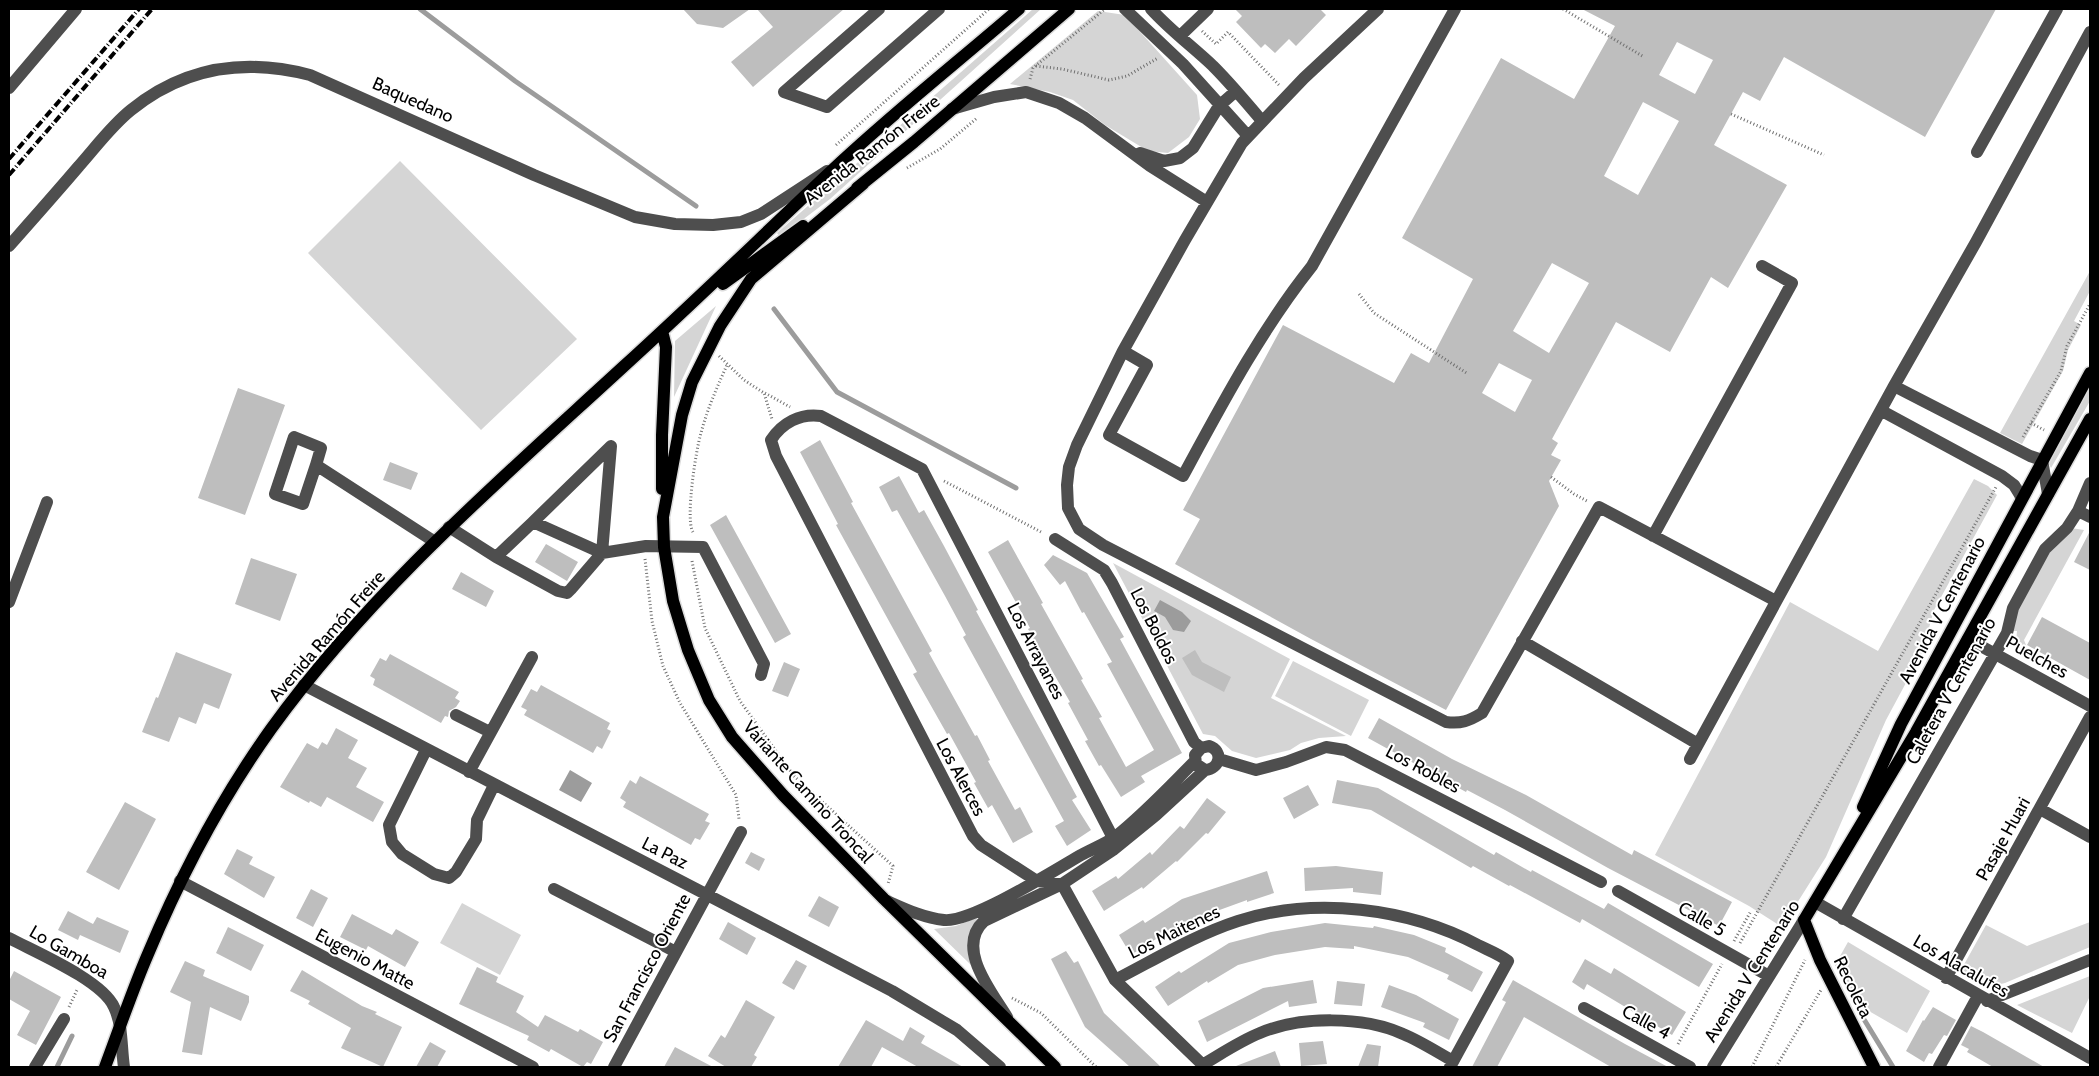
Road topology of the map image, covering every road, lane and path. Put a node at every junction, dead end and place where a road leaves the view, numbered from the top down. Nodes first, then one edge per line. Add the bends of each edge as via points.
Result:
1 (76, 9) edge
2 (879, 9) edge
3 (939, 9) edge
4 (989, 9) edge
5 (1019, 9) edge
6 (1069, 9) edge
7 (1105, 9) edge
8 (1125, 9) edge
9 (1151, 9) edge
10 (1162, 9) edge
11 (1208, 9) edge
12 (1378, 9) edge
13 (1455, 9) edge
14 (1563, 9) edge
15 (2056, 9) edge
16 (1194, 23) junction
17 (1166, 25) junction
18 (2090, 32) edge
19 (1180, 36) junction
20 (1170, 51) junction
21 (1644, 57) dead end
22 (1036, 66) junction
23 (9, 88) edge
24 (1236, 91) junction
25 (1026, 92) junction
26 (1284, 98) junction
27 (1219, 106) junction
28 (952, 109) junction
29 (983, 112) dead end
30 (1731, 114) dead end
31 (1262, 121) junction
32 (1248, 136) junction
33 (1115, 141) junction
34 (829, 151) dead end
35 (1977, 152) dead end
36 (1824, 155) dead end
37 (844, 160) junction
38 (900, 174) dead end
39 (863, 184) junction
40 (1207, 202) junction
41 (9, 246) edge
42 (1762, 266) dead end
43 (1359, 294) dead end
44 (2090, 304) edge
45 (687, 308) junction
46 (662, 331) junction
47 (710, 345) junction
48 (724, 349) dead end
49 (1123, 351) junction
50 (720, 356) junction
51 (727, 365) junction
52 (2090, 373) edge
53 (1468, 374) dead end
54 (1894, 386) junction
55 (764, 393) junction
56 (1882, 411) junction
57 (804, 415) junction
58 (2090, 420) edge
59 (776, 432) junction
60 (2016, 449) junction
61 (2042, 460) junction
62 (316, 465) junction
63 (922, 469) junction
64 (2002, 476) junction
65 (1551, 477) dead end
66 (2090, 483) edge
67 (2048, 494) junction
68 (2022, 498) junction
69 (47, 502) dead end
70 (1599, 507) junction
71 (2078, 511) junction
72 (663, 517) junction
73 (2090, 517) edge
74 (533, 522) junction
75 (449, 527) junction
76 (1652, 536) junction
77 (1055, 539) joint
78 (435, 542) junction
79 (646, 546) junction
80 (664, 547) junction
81 (696, 547) junction
82 (602, 553) junction
83 (496, 557) junction
84 (1776, 601) junction
85 (9, 602) edge
86 (1968, 639) junction
87 (1522, 642) junction
88 (1994, 653) junction
89 (532, 657) dead end
90 (761, 675) dead end
91 (304, 685) junction
92 (2090, 706) edge
93 (456, 715) dead end
94 (2090, 717) edge
95 (490, 732) junction
96 (1698, 744) junction
97 (1200, 748) junction
98 (426, 750) junction
99 (1219, 759) junction
100 (1690, 759) dead end
101 (1195, 761) junction
102 (1205, 770) junction
103 (469, 772) junction
104 (494, 785) junction
105 (2040, 809) junction
106 (741, 832) joint
107 (2090, 837) edge
108 (1113, 844) junction
109 (1836, 867) junction
110 (180, 881) junction
111 (1037, 881) junction
112 (1601, 882) dead end
113 (1062, 884) junction
114 (554, 889) dead end
115 (1618, 891) dead end
116 (707, 894) junction
117 (884, 899) junction
118 (1815, 902) junction
119 (1751, 911) dead end
120 (982, 915) junction
121 (1843, 919) junction
122 (1804, 920) junction
123 (9, 938) edge
124 (676, 952) junction
125 (1731, 954) junction
126 (2090, 960) edge
127 (1769, 976) junction
128 (1829, 976) junction
129 (82, 977) junction
130 (1946, 978) junction
131 (1115, 980) junction
132 (988, 986) junction
133 (1982, 999) junction
134 (1584, 1008) dead end
135 (64, 1019) joint
136 (1010, 1022) junction
137 (120, 1027) junction
138 (1671, 1056) junction
139 (2090, 1058) edge
140 (1452, 1064) edge
141 (1204, 1066) edge
142 (35, 1067) edge
143 (105, 1067) edge
144 (124, 1067) edge
145 (533, 1067) edge
146 (614, 1067) edge
147 (1000, 1067) edge
148 (1055, 1067) edge
149 (1096, 1067) edge
150 (1690, 1067) edge
151 (1713, 1067) edge
152 (1776, 1067) edge
153 (1874, 1067) edge
154 (1939, 1067) edge

1 - 23 street
2 - 3 street via 784,92 827,107
4 - 34 path
5 - 37 main road, Avenida Ramón Freire
6 - 28 main road, Avenida Ramón Freire
7 - 22 path
8 - 20 street
9 - 17 street
10 - 17 street
11 - 16 street
12 - 26 street
13 - 49 street via 1312,266 1286,298 1265,332 1183,476 1109,435 1148,365
14 - 21 path
15 - 35 street
16 - 19 street
16 - 26 path via 1216,44 1228,32 1279,83
17 - 19 street
18 - 54 street
19 - 24 street
20 - 22 path via 1127,76 1109,80
20 - 27 street
22 - 25 path
24 - 27 street
24 - 31 street
25 - 28 street
25 - 33 street via 1085,118
26 - 31 street
27 - 32 street
27 - 33 street via 1193,148 1180,158 1164,161 1148,157
28 - 39 main road, Avenida Ramón Freire
29 - 38 path via 940,149
30 - 36 path
31 - 32 street
32 - 40 street
33 - 40 street
37 - 41 street, Baquedano via 761,214 741,222 676,224 635,217 310,75 268,66 225,68 177,82 130,112
37 - 45 main road, Avenida Ramón Freire
39 - 45 main road, Avenida Ramón Freire
39 - 47 main road, Variante Camino Troncal via 752,279
40 - 49 street
42 - 76 street via 1792,283
43 - 53 path via 1374,313
44 - 60 path via 2067,346 2061,371
45 - 46 main road, Avenida Ramón Freire
46 - 72 main road via 666,347
46 - 75 main road, Avenida Ramón Freire
47 - 50 path
47 - 72 main road, Variante Camino Troncal via 692,382 682,415
48 - 50 path
49 - 87 street via 1069,468 1068,508 1079,528 1103,544 1446,722 1460,723 1482,713
50 - 51 path
51 - 55 path
51 - 81 path via 700,434 689,509 690,528 698,540
52 - 61 main road, Avenida V Centenario
54 - 56 street
54 - 60 street
55 - 57 path
55 - 59 path
56 - 64 street
56 - 84 street
57 - 59 street
57 - 63 street via 821,416
58 - 67 main road, Avenida V Centenario
59 - 111 street, Los Alerces via 771,440 776,456 963,819 981,846
60 - 61 street
61 - 67 street
61 - 68 main road, Avenida V Centenario
62 - 62 street via 321,448 294,437 274,494 303,504
62 - 78 street
63 - 77 path
63 - 108 street, Los Arrayanes
64 - 68 street via 2014,485
64 - 125 path
65 - 70 path
66 - 71 street, Caletera V Centenario
67 - 86 main road, Avenida V Centenario
68 - 109 main road, Avenida V Centenario via 1901,724
69 - 85 street
70 - 76 street
70 - 87 street
71 - 73 street
71 - 88 street, Caletera V Centenario via 2067,528 2044,549 2013,608 2007,633
72 - 80 main road, Variante Camino Troncal
74 - 82 street
74 - 82 street via 611,446
74 - 83 street
75 - 78 main road, Avenida Ramón Freire
75 - 83 street
76 - 84 street
77 - 97 street, Los Boldos via 1104,570
78 - 91 main road, Avenida Ramón Freire via 385,592
79 - 80 street
79 - 82 street
79 - 106 path via 652,621 663,666 680,703 736,795
80 - 81 street
80 - 117 main road, Variante Camino Troncal via 673,601 688,650 709,700 732,737 783,796
81 - 90 street via 703,547 764,664
81 - 117 path via 692,562 705,628 740,701 794,776 893,866
82 - 83 street via 566,593
84 - 96 street
86 - 88 street, Puelches
86 - 109 main road, Avenida V Centenario
87 - 96 street
88 - 92 street, Puelches
88 - 121 street, Caletera V Centenario
89 - 95 street
91 - 98 street, La Paz
91 - 110 main road, Avenida Ramón Freire via 235,783
93 - 95 street
94 - 105 street, Pasaje Huari
95 - 103 street
96 - 100 street
97 - 99 street, Los Robles via 1213,747
97 - 101 street
98 - 103 street, La Paz
98 - 104 street via 389,825 392,842 402,854 434,874 449,878 456,872 476,839 477,820
99 - 102 street via 1214,768
99 - 112 street, Los Robles via 1256,770 1326,747 1346,750
101 - 102 street
101 - 108 street
102 - 108 street via 1156,815
103 - 104 street, La Paz
104 - 116 street, La Paz
105 - 107 street
105 - 130 street, Pasaje Huari
106 - 116 street, San Francisco Oriente
108 - 111 street
108 - 113 street
109 - 118 main road, Avenida V Centenario
110 - 137 main road, Avenida Ramón Freire
110 - 145 street, Eugenio Matte
111 - 113 street, Los Alerces
111 - 120 street
113 - 120 street
113 - 131 street
114 - 124 street
115 - 125 street, Calle 5
116 - 124 street, San Francisco Oriente
116 - 147 street, La Paz via 925,1010 957,1030
117 - 120 street via 912,912 945,920
117 - 136 main road, Variante Camino Troncal
118 - 121 street, Los Alacalufes
118 - 122 main road, Avenida V Centenario
119 - 125 path
120 - 132 street via 972,948
121 - 130 street, Los Alacalufes
122 - 127 street, Avenida V Centenario
122 - 128 main road, Recoleta
123 - 129 street, Lo Gamboa
124 - 146 street, San Francisco Oriente
125 - 127 street, Calle 5
125 - 138 path
126 - 133 street
127 - 151 street, Avenida V Centenario
128 - 152 path
128 - 153 main road, Recoleta
129 - 135 path
129 - 137 street, Lo Gamboa via 105,994 114,1006
130 - 133 street, Los Alacalufes
131 - 140 street, Los Maitenes via 1211,931 1240,920 1311,908 1350,909 1405,918 1452,931 1508,961
131 - 141 street
132 - 136 street
132 - 149 path via 1042,1013
133 - 139 street, Los Alacalufes
133 - 154 street
134 - 138 street, Calle 4
135 - 142 street
136 - 148 main road, Variante Camino Troncal
137 - 143 main road, Avenida Ramón Freire
137 - 144 street, Lo Gamboa
138 - 150 street, Calle 4
140 - 141 street via 1402,1034 1382,1026 1333,1021 1287,1024 1260,1033

